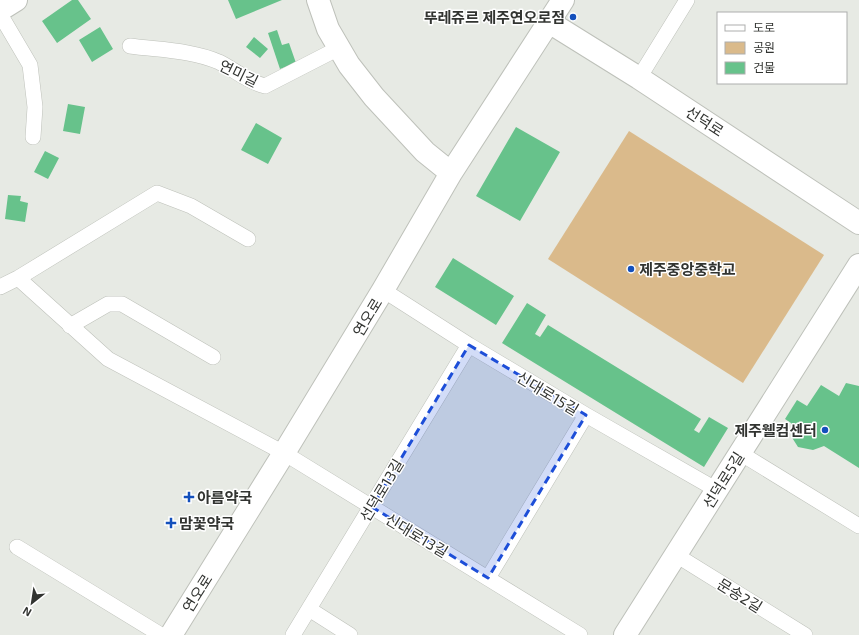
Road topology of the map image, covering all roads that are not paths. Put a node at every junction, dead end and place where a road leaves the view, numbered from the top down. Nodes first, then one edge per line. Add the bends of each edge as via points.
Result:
1 (16, 0) edge
2 (318, 0) edge
3 (563, 0) edge
4 (687, 0) edge
5 (0, 10) edge
6 (0, 14) edge
7 (549, 22) junction
8 (130, 46) dead end
9 (339, 48) junction
10 (639, 78) junction
11 (33, 137) dead end
12 (451, 174) junction
13 (859, 223) edge
14 (248, 239) dead end
15 (859, 265) edge
16 (18, 278) junction
17 (0, 287) edge
18 (383, 290) junction
19 (70, 326) junction
20 (469, 345) junction
21 (214, 357) dead end
22 (586, 415) junction
23 (740, 453) junction
24 (284, 454) junction
25 (717, 490) junction
26 (372, 507) junction
27 (859, 526) edge
28 (18, 547) dead end
29 (676, 555) junction
30 (488, 578) junction
31 (309, 609) junction
32 (161, 635) edge
33 (171, 635) edge
34 (293, 635) edge
35 (350, 635) edge
36 (580, 635) edge
37 (625, 635) edge
38 (805, 635) edge

1 - 5 street
2 - 9 street via 328,29
3 - 7 street, 연오로
4 - 10 street
6 - 11 street via 30,65 35,107
7 - 10 street, 선덕로
7 - 12 street, 연오로
8 - 9 street, 연미길 via 197,55 219,62 255,83 266,86
9 - 12 street via 374,97 425,152
10 - 13 street, 선덕로
12 - 18 street, 연오로
14 - 16 street via 191,206 157,193
15 - 23 street, 선덕로5길
16 - 17 street
16 - 19 street, 신대로13길
18 - 20 street, 신대로15길
18 - 24 street, 연오로
19 - 21 street via 108,304 122,304
19 - 24 street, 신대로13길 via 108,359
20 - 22 street, 신대로15길
20 - 26 street, 선덕로13길
22 - 25 street, 신대로15길
22 - 30 street
23 - 25 street, 선덕로5길
23 - 27 street
24 - 26 street, 신대로13길
24 - 33 street, 연오로
25 - 29 street, 선덕로5길
26 - 30 street, 신대로13길
26 - 31 street, 선덕로13길
28 - 32 street
29 - 37 street, 선덕로5길
29 - 38 street, 문송2길
30 - 36 street, 신대로13길
31 - 34 street, 선덕로13길
31 - 35 street

